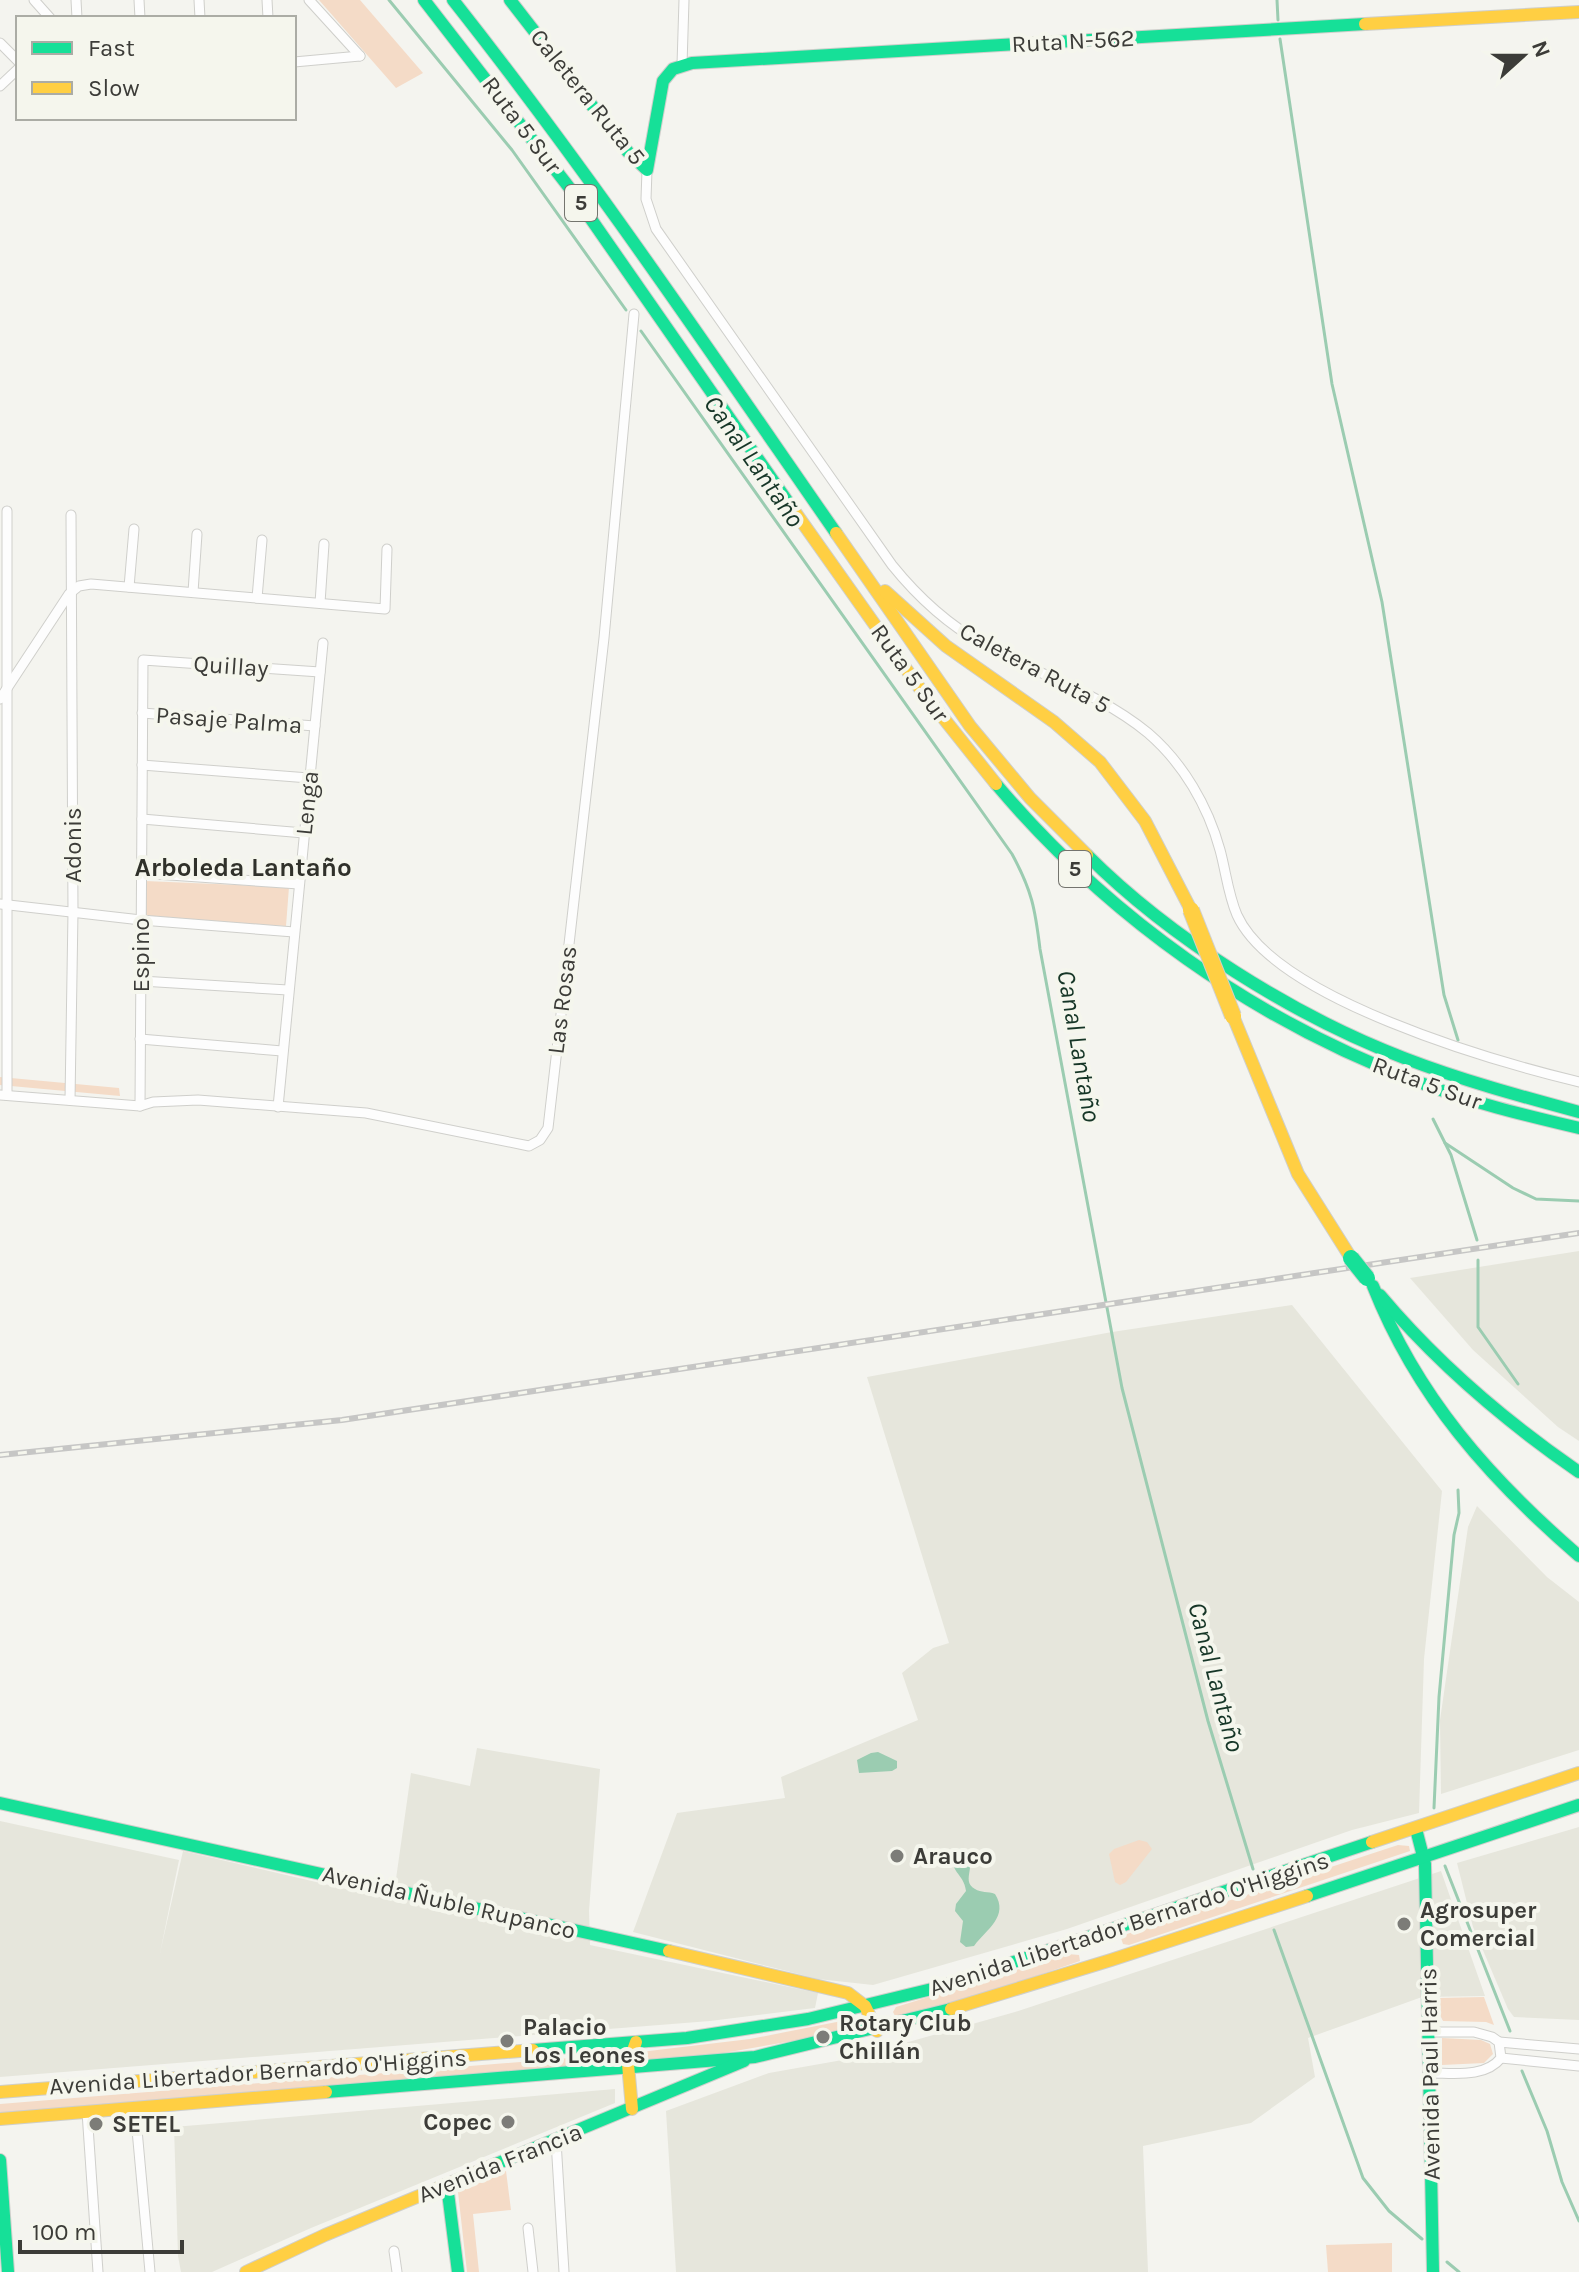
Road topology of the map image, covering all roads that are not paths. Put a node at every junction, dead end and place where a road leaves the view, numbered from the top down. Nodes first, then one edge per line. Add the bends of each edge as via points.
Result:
1 (34, 0) edge
2 (309, 0) edge
3 (424, 0) edge
4 (453, 0) edge
5 (510, 0) edge
6 (684, 0) edge
7 (1579, 12) edge
8 (48, 16) edge
9 (0, 43) edge
10 (16, 59) edge
11 (296, 62) edge
12 (682, 65) junction
13 (16, 71) edge
14 (0, 86) edge
15 (647, 170) junction
16 (634, 314) dead end
17 (7, 511) dead end
18 (71, 515) dead end
19 (134, 529) dead end
20 (197, 534) dead end
21 (262, 540) dead end
22 (324, 544) dead end
23 (387, 549) dead end
24 (855, 559) junction
25 (129, 587) junction
26 (73, 590) junction
27 (193, 592) junction
28 (257, 598) junction
29 (320, 603) junction
30 (323, 643) dead end
31 (143, 660) joint
32 (320, 672) junction
33 (7, 689) junction
34 (0, 699) edge
35 (142, 713) junction
36 (315, 726) junction
37 (142, 765) junction
38 (309, 778) junction
39 (142, 819) junction
40 (304, 833) junction
41 (141, 873) junction
42 (299, 884) junction
43 (4, 905) edge
44 (73, 912) junction
45 (141, 920) junction
46 (294, 932) junction
47 (141, 981) junction
48 (288, 990) junction
49 (140, 1039) junction
50 (282, 1051) junction
51 (1579, 1082) edge
52 (4, 1095) edge
53 (70, 1100) junction
54 (140, 1106) junction
55 (278, 1107) junction
56 (1579, 1112) edge
57 (1579, 1128) edge
58 (1370, 1282) junction
59 (1579, 1472) edge
60 (1579, 1556) edge
61 (1579, 1773) edge
62 (0, 1803) edge
63 (1579, 1805) edge
64 (1416, 1829) junction
65 (1424, 1856) junction
66 (1097, 1935) junction
67 (1106, 1963) junction
68 (868, 2006) junction
69 (877, 2031) junction
70 (1430, 2032) junction
71 (636, 2042) junction
72 (1499, 2042) junction
73 (1579, 2049) edge
74 (755, 2057) junction
75 (1501, 2058) junction
76 (332, 2066) junction
77 (1579, 2066) edge
78 (628, 2069) junction
79 (1431, 2073) junction
80 (0, 2092) edge
81 (330, 2093) junction
82 (135, 2108) junction
83 (632, 2109) junction
84 (87, 2112) junction
85 (0, 2119) edge
86 (556, 2141) junction
87 (0, 2160) edge
88 (447, 2185) junction
89 (528, 2228) dead end
90 (394, 2251) dead end
91 (8, 2272) edge
92 (98, 2272) edge
93 (150, 2272) edge
94 (246, 2272) edge
95 (397, 2272) edge
96 (458, 2272) edge
97 (533, 2272) edge
98 (564, 2272) edge
99 (1434, 2272) edge

1 - 8 street
2 - 11 street via 360,56
3 - 57 main road, Ruta 5 Sur / 5 via 564,180 915,681 979,764 1063,857 1172,950 1318,1039 1426,1086
4 - 24 main road, Ruta 5 Sur / 5 via 583,169
5 - 15 main road, Caletera Ruta 5
6 - 12 street
7 - 12 main road, Ruta N-562
9 - 10 street
12 - 15 main road via 663,81
13 - 14 street
15 - 51 street, Caletera Ruta 5 via 646,199 656,229 892,565 965,633 1100,700 1163,748 1205,809 1237,915 1263,951 1311,983 1393,1022
16 - 55 street, Las Rosas via 604,638 548,1128 529,1146 366,1113
17 - 33 street
18 - 26 street, Adonis
19 - 25 street
20 - 27 street
21 - 28 street
22 - 29 street
23 - 29 street via 385,609
24 - 56 main road, Ruta 5 Sur / 5 via 949,697 1019,787 1098,867 1180,934 1275,997 1370,1046 1470,1083
24 - 58 main road, bridge via 945,645 1047,715 1129,796 1151,828 1191,910 1298,1174
25 - 26 street via 91,584
25 - 27 street
26 - 33 street
26 - 44 street, Adonis
27 - 28 street
28 - 29 street
30 - 32 street, Lenga
31 - 32 street, Quillay
31 - 35 street, Espino
32 - 36 street, Lenga
33 - 34 street
33 - 43 street
35 - 36 street, Pasaje Palma
35 - 37 street, Espino
36 - 38 street, Lenga
37 - 38 street
37 - 39 street, Espino
38 - 40 street, Lenga
39 - 40 street
39 - 41 street, Espino
40 - 42 street, Lenga
41 - 42 street
41 - 45 street, Espino
42 - 46 street, Lenga
43 - 44 street
43 - 52 street
44 - 45 street
44 - 53 street, Adonis
45 - 46 street
45 - 47 street, Espino
46 - 48 street, Lenga
47 - 48 street
47 - 49 street, Espino
48 - 50 street, Lenga
49 - 50 street
49 - 54 street, Espino
50 - 55 street, Lenga
52 - 53 street, Las Rosas
53 - 54 street, Las Rosas
54 - 55 street, Las Rosas via 176,1100
58 - 59 main road via 1461,1379
58 - 60 main road via 1398,1344 1455,1429
61 - 64 main road, Avenida Libertador Bernardo O'Higgins
62 - 68 main road, Avenida Ñuble Rupanco via 829,1987
63 - 65 main road, Avenida Libertador Bernardo O'Higgins
64 - 65 main road, Avenida Paul Harris
64 - 66 main road, Avenida Libertador Bernardo O'Higgins
65 - 67 main road, Avenida Libertador Bernardo O'Higgins
65 - 70 main road, Avenida Paul Harris
66 - 67 main road
66 - 68 main road, Avenida Libertador Bernardo O'Higgins
67 - 69 main road, Avenida Libertador Bernardo O'Higgins
68 - 69 main road
68 - 71 main road, Avenida Libertador Bernardo O'Higgins via 730,2033
69 - 74 main road, Avenida Libertador Bernardo O'Higgins
70 - 72 street via 1474,2032
70 - 79 main road, Avenida Paul Harris
71 - 76 main road, Avenida Libertador Bernardo O'Higgins
71 - 78 main road
72 - 73 street
72 - 75 street
74 - 78 main road, Avenida Libertador Bernardo O'Higgins
74 - 83 main road, Avenida Francia
75 - 77 street
75 - 79 street via 1474,2073
76 - 80 main road, Avenida Libertador Bernardo O'Higgins
76 - 81 main road via 335,2081
78 - 81 main road, Avenida Libertador Bernardo O'Higgins
78 - 83 main road
79 - 99 main road, Avenida Paul Harris
81 - 82 main road, Avenida Libertador Bernardo O'Higgins
82 - 84 main road, Avenida Libertador Bernardo O'Higgins
82 - 93 street
83 - 86 main road, Avenida Francia
84 - 85 main road, Avenida Libertador Bernardo O'Higgins
84 - 92 street
86 - 88 main road, Avenida Francia
86 - 98 street
87 - 91 main road
88 - 94 main road, Avenida Francia
88 - 96 main road
89 - 97 street
90 - 95 street

